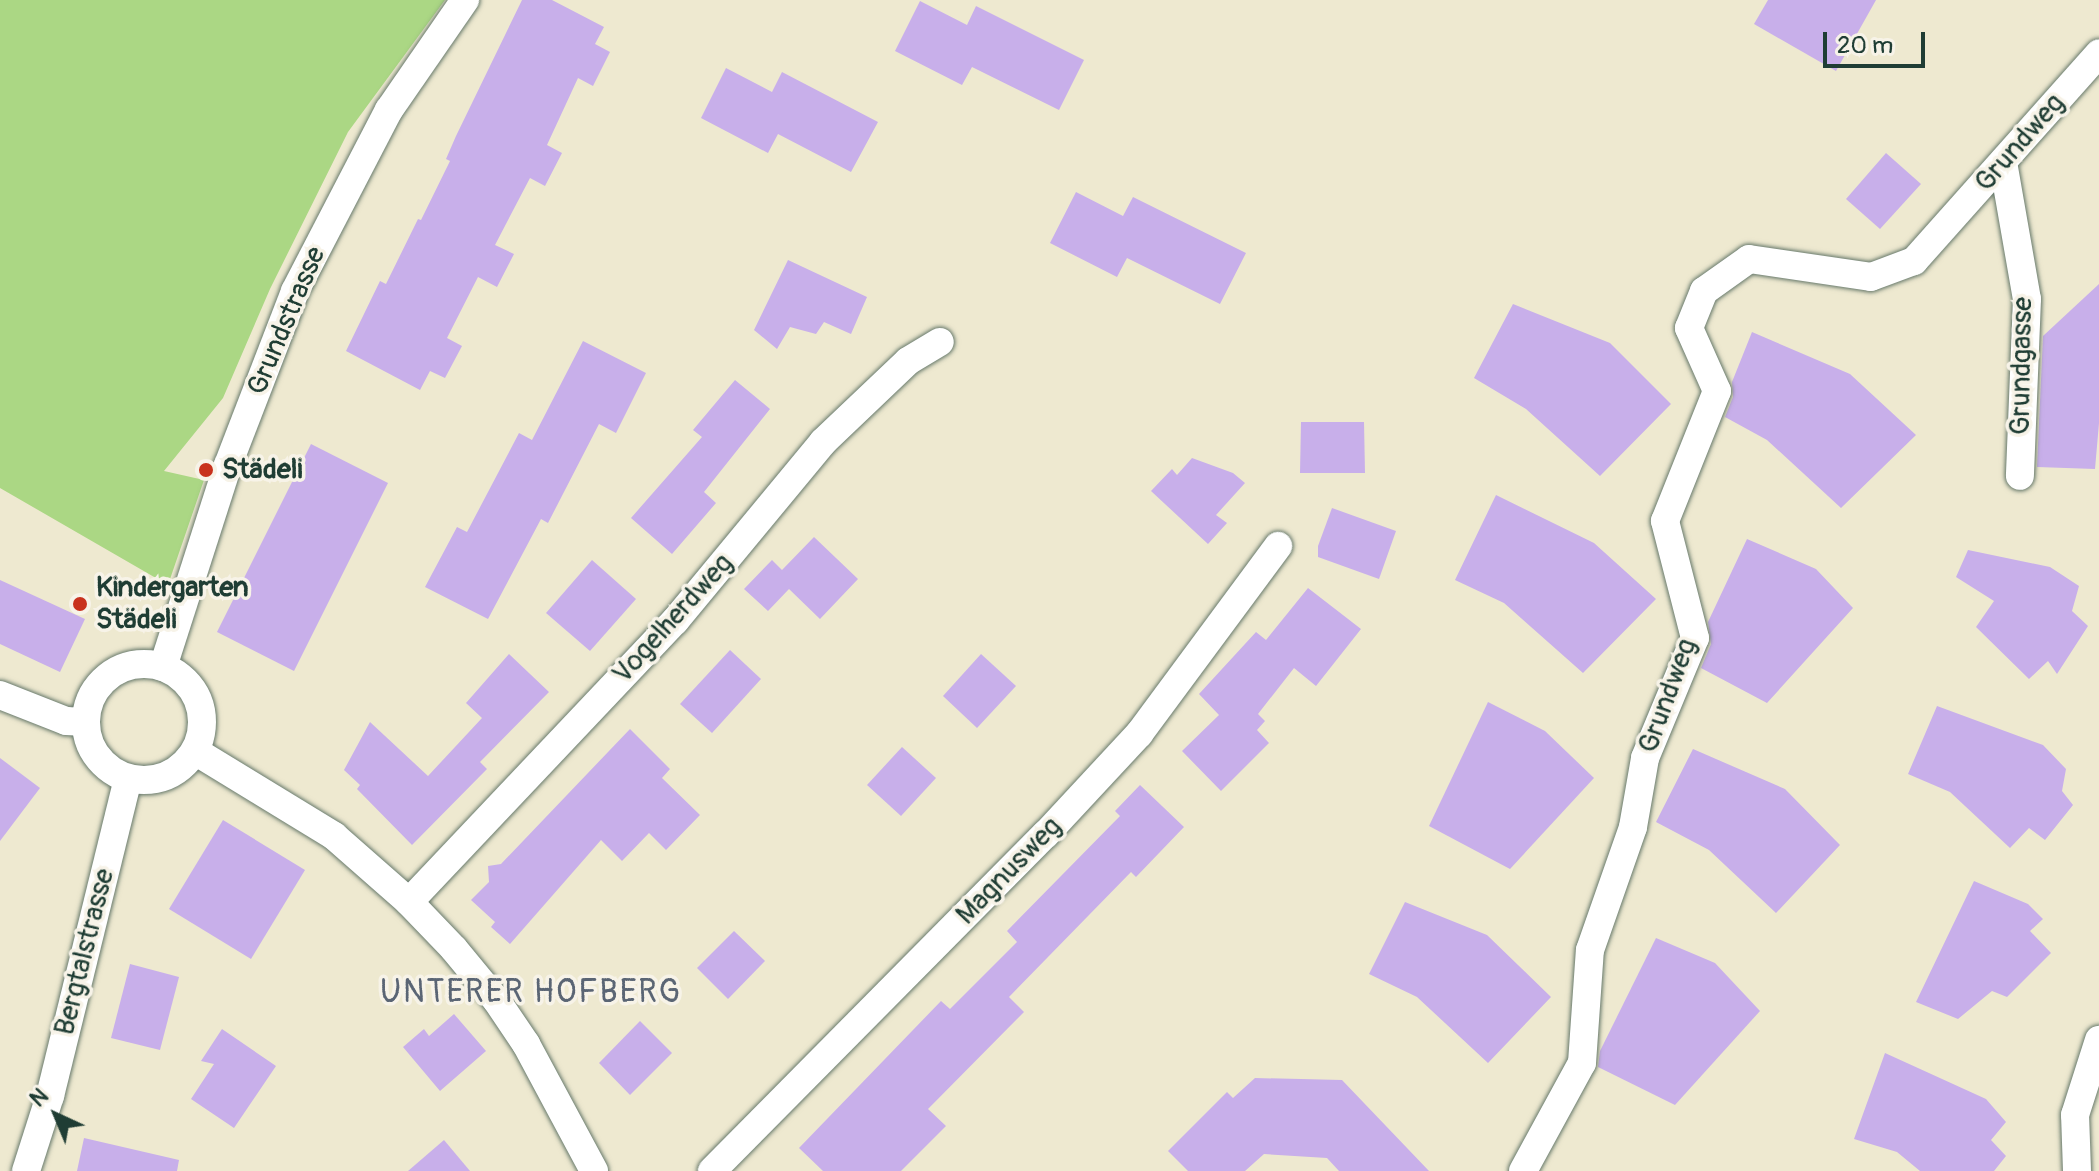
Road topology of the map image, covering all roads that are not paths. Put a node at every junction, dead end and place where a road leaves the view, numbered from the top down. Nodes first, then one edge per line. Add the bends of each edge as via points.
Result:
1 (465, 0) edge
2 (2099, 53) edge
3 (2003, 162) junction
4 (940, 342) dead end
5 (2020, 476) dead end
6 (1278, 546) dead end
7 (163, 667) junction
8 (0, 695) edge
9 (86, 722) junction
10 (195, 751) junction
11 (128, 778) junction
12 (409, 902) junction
13 (2099, 1040) edge
14 (26, 1171) edge
15 (594, 1171) edge
16 (712, 1171) edge
17 (1523, 1171) edge
18 (2077, 1171) edge

1 - 7 street, Grundstrasse via 389,110 295,291 228,465
2 - 3 street, Grundweg
3 - 5 street, Grundgasse via 2027,299
3 - 17 street, Grundweg via 1926,251 1900,269 1871,277 1749,259 1704,291 1689,328 1717,391 1665,521 1695,638 1645,758 1633,827 1590,950 1582,1063
4 - 12 street, Vogelherdweg via 908,361 823,442 675,621
6 - 16 street, Magnusweg via 1139,734
7 - 9 street via 145,663 110,675 97,687
7 - 10 street via 190,686 199,701 203,717
8 - 9 street via 66,721
9 - 11 street via 99,759
10 - 11 street via 167,776
10 - 12 street via 307,818
11 - 14 street, Bergtalstrasse via 50,1096
12 - 15 street via 497,1001 556,1094
13 - 18 street via 2075,1115

